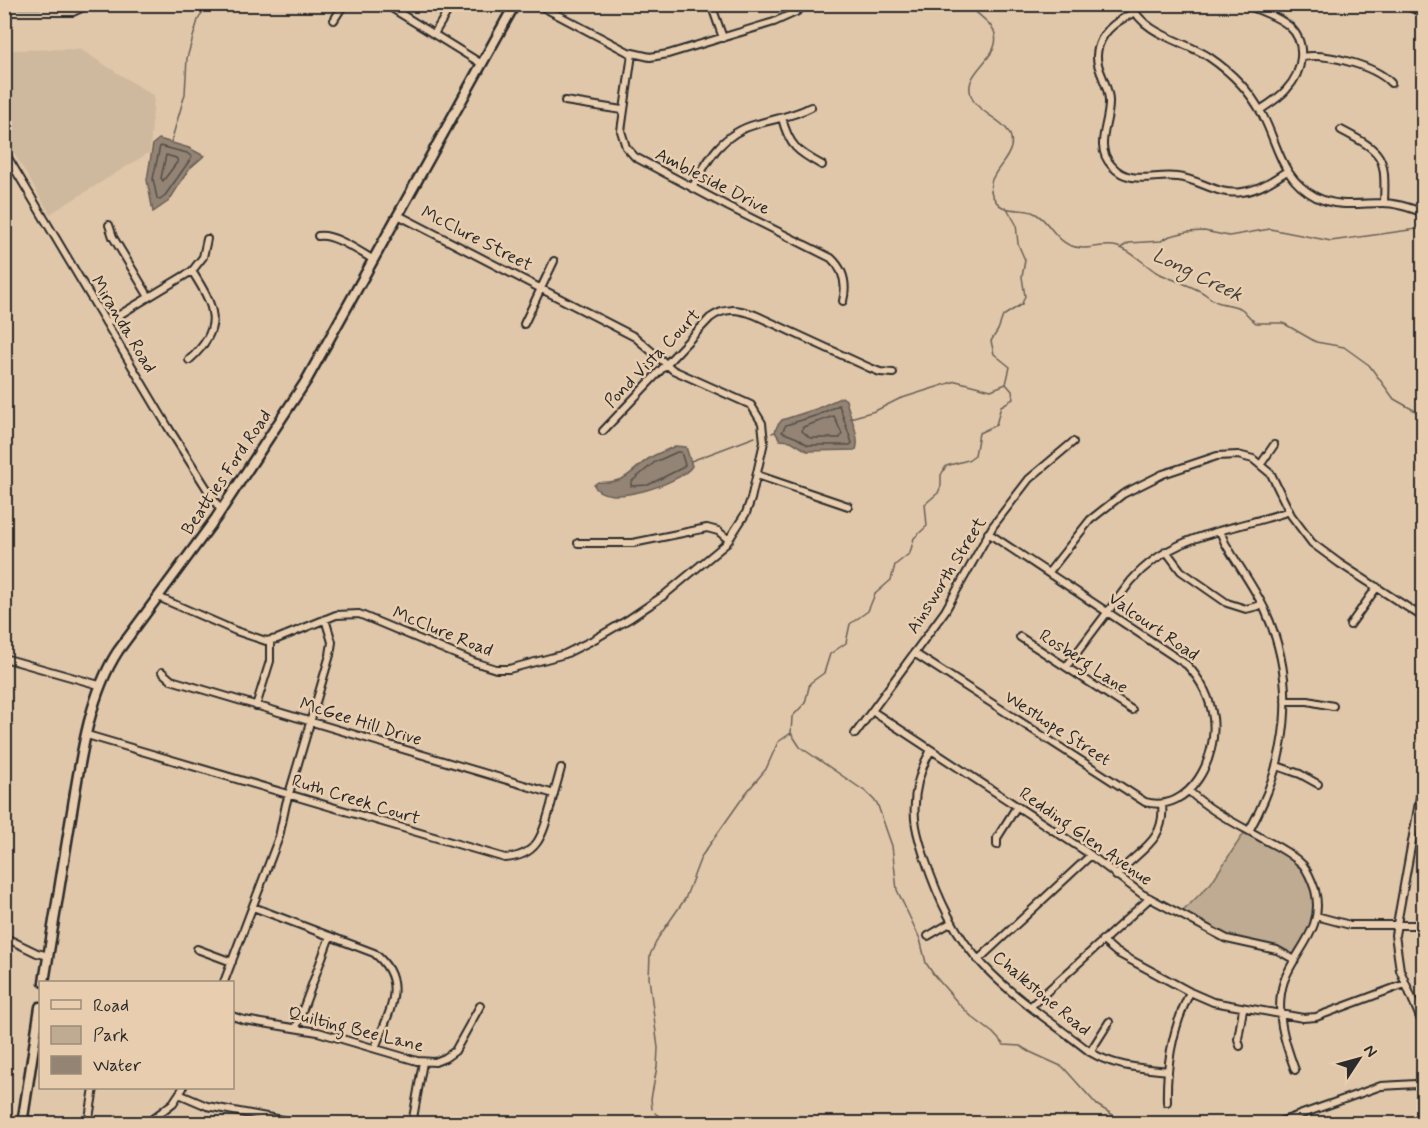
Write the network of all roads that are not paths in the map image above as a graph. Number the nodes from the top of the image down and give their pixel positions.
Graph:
1 (90, 4) edge
2 (344, 4) edge
3 (385, 4) edge
4 (452, 4) edge
5 (515, 4) edge
6 (537, 4) edge
7 (711, 4) edge
8 (806, 4) edge
9 (1131, 4) edge
10 (1246, 4) edge
11 (1409, 4) edge
12 (1424, 11) edge
13 (4, 12) edge
14 (1135, 12) junction
15 (333, 20) dead end
16 (434, 34) junction
17 (723, 38) junction
18 (632, 54) junction
19 (1302, 57) junction
20 (482, 64) junction
21 (1391, 83) dead end
22 (565, 101) dead end
23 (811, 107) dead end
24 (622, 110) junction
25 (1260, 110) junction
26 (782, 118) junction
27 (1341, 130) dead end
28 (4, 151) edge
29 (822, 165) dead end
30 (1287, 171) junction
31 (692, 188) junction
32 (1384, 203) junction
33 (1424, 213) edge
34 (398, 215) junction
35 (109, 225) dead end
36 (318, 236) dead end
37 (207, 239) dead end
38 (374, 260) junction
39 (554, 261) dead end
40 (192, 271) junction
41 (542, 288) junction
42 (149, 297) junction
43 (843, 301) dead end
44 (106, 323) junction
45 (524, 324) dead end
46 (189, 360) dead end
47 (665, 365) junction
48 (893, 373) dead end
49 (603, 431) dead end
50 (1073, 442) dead end
51 (1275, 445) dead end
52 (1261, 464) junction
53 (757, 475) junction
54 (848, 506) dead end
55 (221, 511) junction
56 (1289, 511) junction
57 (1220, 531) junction
58 (988, 533) junction
59 (729, 540) junction
60 (578, 543) dead end
61 (1166, 551) junction
62 (1049, 572) junction
63 (1377, 587) junction
64 (158, 597) junction
65 (1262, 605) junction
66 (1108, 611) junction
67 (1424, 618) edge
68 (325, 619) junction
69 (1350, 625) dead end
70 (1020, 637) dead end
71 (270, 641) junction
72 (914, 653) junction
73 (4, 658) edge
74 (1066, 667) junction
75 (162, 672) dead end
76 (99, 685) junction
77 (1285, 701) junction
78 (256, 706) junction
79 (1333, 706) dead end
80 (1132, 710) dead end
81 (872, 711) junction
82 (310, 722) junction
83 (855, 734) dead end
84 (87, 735) junction
85 (931, 750) junction
86 (1277, 766) junction
87 (561, 768) dead end
88 (1424, 775) edge
89 (1318, 784) dead end
90 (1189, 791) junction
91 (554, 794) junction
92 (289, 795) junction
93 (1162, 804) junction
94 (1017, 806) junction
95 (1249, 831) junction
96 (997, 845) dead end
97 (1091, 855) junction
98 (1116, 876) junction
99 (1150, 898) junction
100 (254, 907) junction
101 (1316, 916) junction
102 (952, 922) junction
103 (1396, 925) junction
104 (1424, 925) edge
105 (330, 936) junction
106 (928, 936) dead end
107 (4, 937) edge
108 (1102, 940) junction
109 (197, 949) dead end
110 (48, 956) junction
111 (978, 960) junction
112 (1295, 960) junction
113 (232, 962) junction
114 (44, 981) edge
115 (225, 981) edge
116 (1405, 984) junction
117 (1190, 992) junction
118 (480, 1006) dead end
119 (1031, 1006) junction
120 (1243, 1008) junction
121 (39, 1013) edge
122 (1281, 1014) junction
123 (234, 1017) edge
124 (1109, 1022) dead end
125 (1424, 1027) edge
126 (296, 1028) junction
127 (1240, 1046) dead end
128 (375, 1048) junction
129 (1090, 1052) junction
130 (423, 1062) junction
131 (1295, 1070) dead end
132 (1168, 1071) junction
133 (94, 1089) edge
134 (181, 1091) edge
135 (1424, 1092) edge
136 (1167, 1102) dead end
137 (260, 1115) junction
138 (22, 1121) edge
139 (46, 1124) edge
140 (88, 1124) edge
141 (146, 1124) edge
142 (258, 1124) edge
143 (304, 1124) edge
144 (412, 1124) edge
145 (1274, 1124) edge

1 - 13 street
2 - 15 street
3 - 16 street
4 - 16 street
5 - 20 main road, Beatties Ford Road
6 - 18 street
7 - 17 street
8 - 17 street
9 - 14 street
10 - 19 street
11 - 12 highway
14 - 25 street
14 - 30 street
16 - 20 street
17 - 18 street
18 - 24 street, Ambleside Drive
19 - 21 street
19 - 25 street
20 - 34 main road, Beatties Ford Road
22 - 24 street
23 - 26 street
24 - 31 street, Ambleside Drive
25 - 30 street
26 - 29 street
26 - 31 street
27 - 32 street
28 - 44 street, Miranda Road
30 - 32 street
31 - 43 street, Ambleside Drive
32 - 33 street
34 - 38 main road, Beatties Ford Road
34 - 41 street, McClure Street
35 - 42 street
36 - 38 street
37 - 40 street
38 - 55 main road, Beatties Ford Road
39 - 41 street
40 - 42 street
40 - 46 street
41 - 45 street
41 - 47 street, McClure Road
42 - 44 street
44 - 55 street, Miranda Road
47 - 48 street, Pond Vista Court
47 - 49 street, Pond Vista Court
47 - 53 street, McClure Road
50 - 58 street, Ainsworth Street
51 - 52 street
52 - 56 street
52 - 62 street
53 - 54 street
53 - 59 street, McClure Road
55 - 64 main road, Beatties Ford Road
56 - 57 street
56 - 63 street
57 - 61 street
57 - 65 street
58 - 62 street, Valcourt Road
58 - 72 street, Ainsworth Street
59 - 60 street
59 - 68 street, McClure Road
61 - 65 street
61 - 66 street
62 - 66 street, Valcourt Road
63 - 67 street
63 - 69 street
64 - 71 street
64 - 76 main road, Beatties Ford Road
65 - 77 street
66 - 74 street
66 - 90 street, Valcourt Road
68 - 71 street, McClure Road
68 - 82 street
70 - 74 street, Rosberg Lane
71 - 78 street
72 - 81 street, Ainsworth Street
72 - 93 street, Westhope Street
73 - 76 street
74 - 80 street, Rosberg Lane
75 - 78 street, McGee Hill Drive
76 - 84 main road, Beatties Ford Road
77 - 79 street
77 - 86 street
78 - 82 street, McGee Hill Drive
81 - 83 street, Ainsworth Street
81 - 85 street, Redding Glen Avenue
82 - 91 street, McGee Hill Drive
82 - 92 street
84 - 92 street, Ruth Creek Court
84 - 110 main road, Beatties Ford Road
85 - 94 street, Redding Glen Avenue
85 - 102 street, Chalkstone Road
86 - 89 street
86 - 95 street
87 - 91 street, Ruth Creek Court
88 - 103 street
90 - 93 street
90 - 95 street
91 - 92 street, Ruth Creek Court
92 - 100 street
93 - 98 street
94 - 96 street
94 - 97 street, Redding Glen Avenue
95 - 101 street
97 - 98 street, Redding Glen Avenue
97 - 111 street
98 - 99 street, Redding Glen Avenue
99 - 108 street
99 - 112 street, Redding Glen Avenue
100 - 105 street
100 - 113 street
101 - 103 street
101 - 112 street
102 - 106 street
102 - 111 street, Chalkstone Road
103 - 104 street
103 - 116 street
105 - 126 street
105 - 128 street
107 - 110 street
108 - 117 street
108 - 119 street
109 - 113 street
110 - 114 main road, Beatties Ford Road
111 - 119 street, Chalkstone Road
112 - 122 street
113 - 115 street
116 - 122 street
116 - 125 street
117 - 120 street
117 - 132 street
118 - 130 street, Quilting Bee Lane
119 - 129 street, Chalkstone Road
120 - 122 street
120 - 127 street
121 - 138 main road
122 - 131 street
123 - 126 street, Quilting Bee Lane
124 - 129 street
126 - 128 street, Quilting Bee Lane
128 - 130 street, Quilting Bee Lane
129 - 132 street, Chalkstone Road
130 - 144 street
132 - 136 street
133 - 140 street
134 - 137 street
134 - 141 street
135 - 145 street
137 - 142 street
137 - 143 street
138 - 139 street

